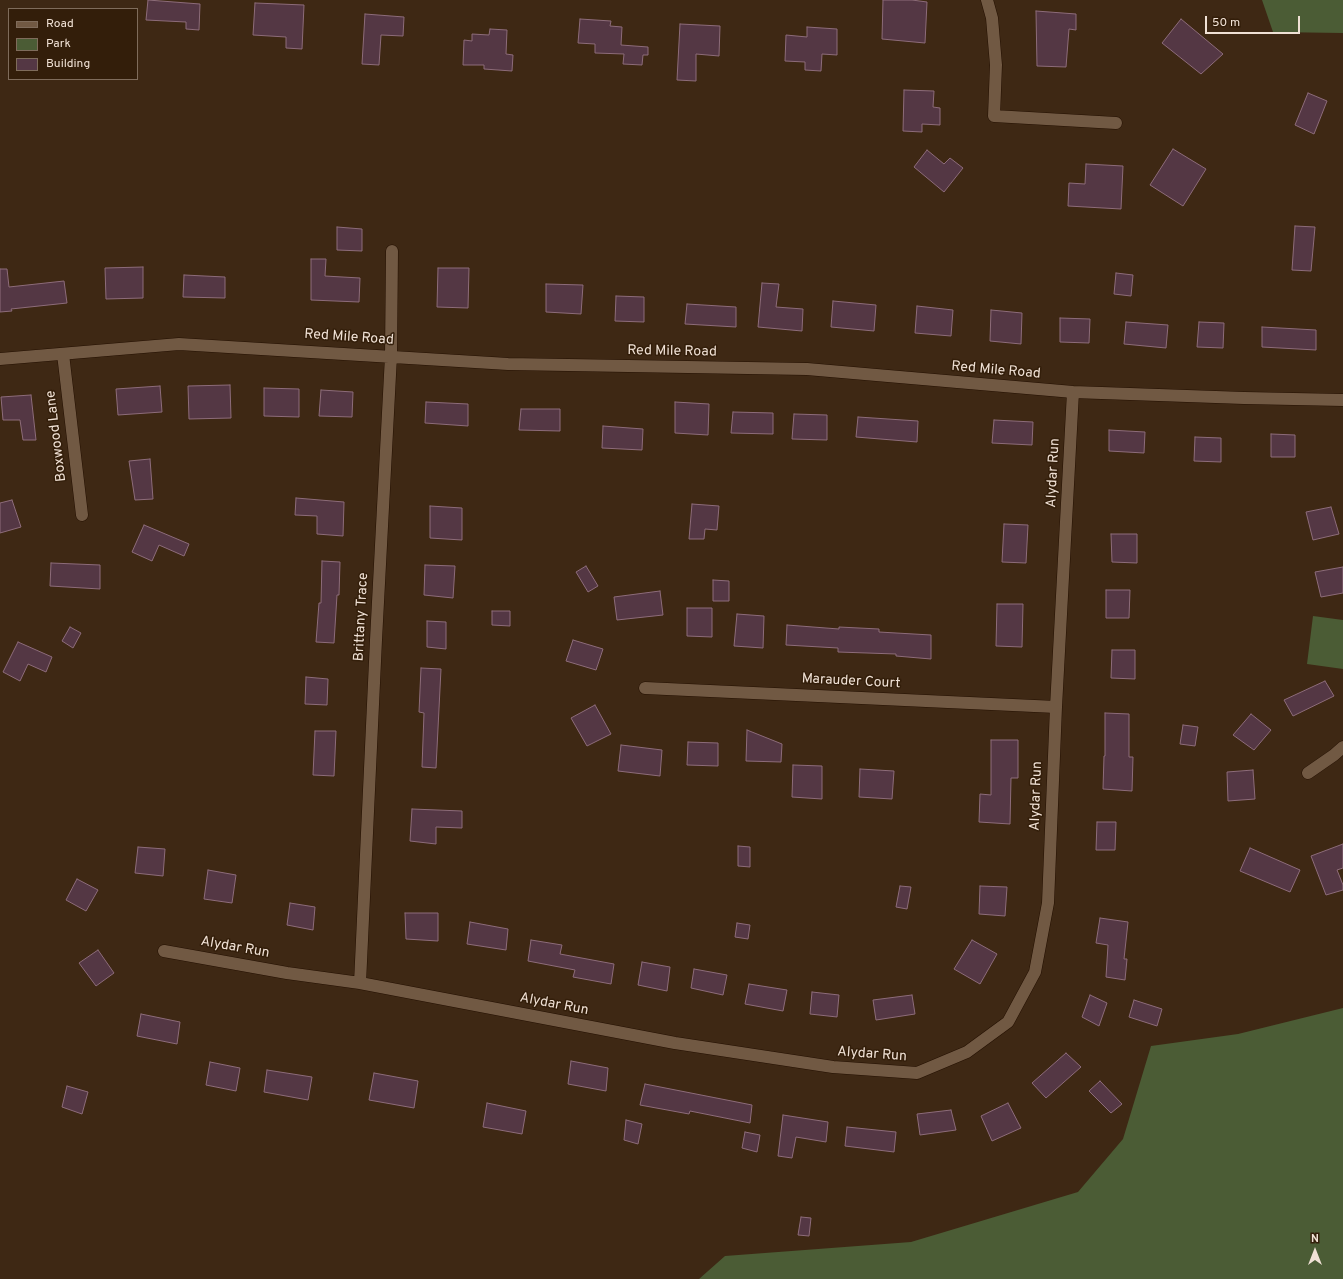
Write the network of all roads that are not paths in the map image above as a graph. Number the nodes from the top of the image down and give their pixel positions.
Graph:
1 (987, 0) edge
2 (1116, 123) dead end
3 (392, 251) dead end
4 (62, 354) junction
5 (391, 356) junction
6 (0, 359) edge
7 (1073, 392) junction
8 (1343, 400) edge
9 (82, 515) dead end
10 (645, 688) dead end
11 (1056, 707) junction
12 (1343, 747) edge
13 (1308, 773) dead end
14 (164, 951) dead end
15 (360, 983) junction

1 - 2 street
3 - 5 street, Brittany Trace
4 - 5 street, Red Mile Road
4 - 6 street, Red Mile Road
4 - 9 street, Boxwood Lane
5 - 7 street, Red Mile Road
5 - 15 street, Brittany Trace
7 - 8 street, Red Mile Road
7 - 11 street, Alydar Run
10 - 11 street, Marauder Court
11 - 15 street, Alydar Run
12 - 13 street
14 - 15 street, Alydar Run

